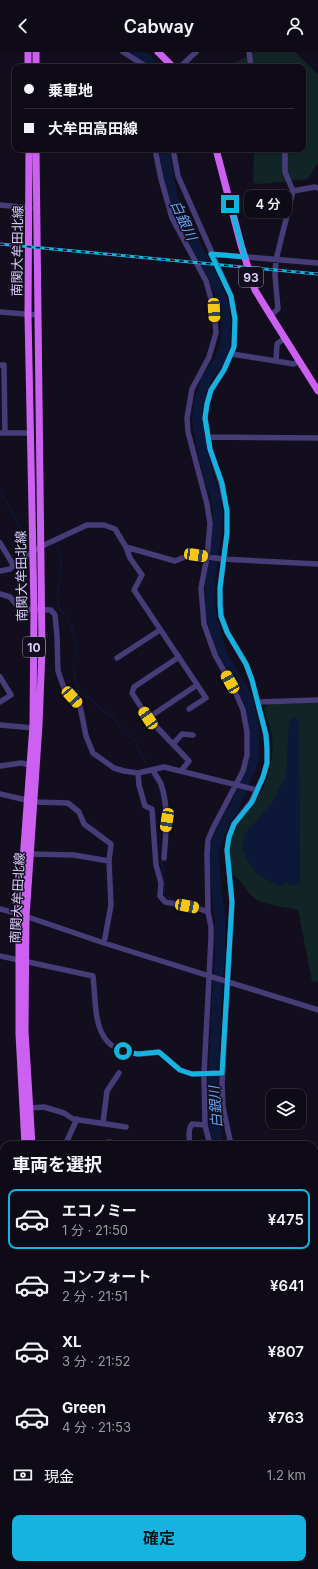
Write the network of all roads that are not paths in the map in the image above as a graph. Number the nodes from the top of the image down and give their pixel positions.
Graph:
1 (28, 52) edge
2 (36, 52) edge
3 (123, 52) edge
4 (158, 52) edge
5 (196, 52) edge
6 (249, 52) edge
7 (28, 64) edge
8 (36, 64) edge
9 (141, 64) edge
10 (170, 64) edge
11 (183, 64) edge
12 (251, 64) edge
13 (29, 152) edge
14 (36, 152) edge
15 (156, 152) edge
16 (174, 152) edge
17 (217, 152) edge
18 (285, 152) edge
19 (318, 188) edge
20 (293, 191) junction
21 (0, 205) edge
22 (30, 208) junction
23 (211, 254) junction
24 (245, 257) junction
25 (276, 260) junction
26 (318, 263) edge
27 (0, 312) edge
28 (28, 315) junction
29 (37, 315) junction
30 (270, 316) junction
31 (285, 338) junction
32 (232, 354) junction
33 (276, 361) junction
34 (299, 361) junction
35 (0, 365) edge
36 (318, 391) edge
37 (2, 433) edge
38 (30, 434) junction
39 (208, 437) junction
40 (318, 438) edge
41 (0, 543) edge
42 (40, 547) junction
43 (126, 547) junction
44 (33, 552) junction
45 (208, 557) junction
46 (223, 559) junction
47 (318, 564) edge
48 (14, 566) junction
49 (0, 571) edge
50 (0, 594) edge
51 (38, 609) junction
52 (160, 630) junction
53 (179, 657) junction
54 (117, 658) dead end
55 (0, 677) edge
56 (197, 685) junction
57 (318, 700) edge
58 (0, 702) edge
59 (258, 702) junction
60 (189, 709) dead end
61 (148, 718) junction
62 (0, 725) edge
63 (33, 728) junction
64 (193, 735) dead end
65 (173, 744) junction
66 (31, 765) junction
67 (0, 766) edge
68 (151, 771) junction
69 (181, 771) junction
70 (138, 773) junction
71 (237, 785) junction
72 (255, 790) junction
73 (0, 794) edge
74 (32, 801) junction
75 (31, 854) junction
76 (164, 858) dead end
77 (109, 861) junction
78 (0, 909) edge
79 (208, 909) junction
80 (23, 915) junction
81 (104, 943) junction
82 (0, 956) edge
83 (23, 960) junction
84 (211, 975) junction
85 (226, 980) junction
86 (318, 1010) edge
87 (119, 1073) dead end
88 (206, 1073) junction
89 (221, 1073) junction
90 (30, 1108) junction
91 (77, 1119) junction
92 (103, 1123) junction
93 (205, 1125) junction
94 (126, 1127) dead end
95 (25, 1141) edge
96 (32, 1141) edge
97 (67, 1141) edge
98 (189, 1141) edge
99 (209, 1141) edge
100 (230, 1141) edge

1 - 7 main road
2 - 8 main road
3 - 9 street
4 - 10 main road
5 - 11 street
6 - 12 street
13 - 22 main road, 南関大牟田北線 / 10
14 - 29 main road, 南関大牟田北線 / 10
15 - 45 street
16 - 23 street
17 - 24 main road, 93
18 - 20 street
19 - 20 street
20 - 25 street
21 - 22 street
22 - 28 main road, 南関大牟田北線 / 10
23 - 24 street
23 - 32 street
24 - 25 street
24 - 30 main road, 93
25 - 26 street
25 - 30 street
27 - 28 street
28 - 29 street
28 - 38 main road, 南関大牟田北線 / 10
29 - 42 main road, 南関大牟田北線 / 10
30 - 31 main road, 93
31 - 33 street
31 - 34 main road, 93
32 - 33 street
32 - 39 street
33 - 34 street
34 - 36 main road, 93
35 - 37 street
37 - 38 street
38 - 44 main road, 南関大牟田北線 / 10
39 - 40 street
39 - 46 street
41 - 48 street
42 - 43 street
42 - 44 street
42 - 51 main road, 南関大牟田北線 / 10
43 - 45 street
43 - 52 street
44 - 48 street
44 - 51 main road, 南関大牟田北線 / 10
45 - 46 street
45 - 71 street
46 - 47 street
46 - 59 street
48 - 49 street
50 - 51 street
51 - 63 main road, 南関大牟田北線 / 10
51 - 70 street
51 - 74 main road, 南関大牟田北線 / 10
52 - 53 street
52 - 54 street
53 - 56 street
53 - 61 street
55 - 58 street
56 - 60 street
56 - 61 street
57 - 59 street
59 - 72 street
61 - 65 street
62 - 63 street
63 - 66 main road, 南関大牟田北線 / 10
64 - 65 street
65 - 69 street
66 - 67 street
66 - 74 main road, 南関大牟田北線 / 10
68 - 69 street
68 - 70 street
68 - 76 street
69 - 71 street
70 - 79 street
71 - 72 street
71 - 79 street
72 - 85 street
73 - 74 street
74 - 75 main road, 南関大牟田北線 / 10
74 - 77 street
74 - 80 main road, 南関大牟田北線 / 10
75 - 77 street
75 - 80 main road, 南関大牟田北線 / 10
77 - 81 street
78 - 80 street
79 - 84 street
80 - 81 street
80 - 83 main road, 南関大牟田北線 / 10
81 - 84 street
82 - 83 street
83 - 88 street
83 - 90 main road, 南関大牟田北線 / 10
83 - 95 main road, 南関大牟田北線 / 10
84 - 85 street
84 - 88 street
85 - 86 street
85 - 89 street
87 - 92 street
88 - 89 street
88 - 93 street
89 - 100 street
90 - 91 street
90 - 96 main road, 南関大牟田北線 / 10
91 - 92 street
91 - 97 street
92 - 94 street
93 - 98 street
93 - 99 street

